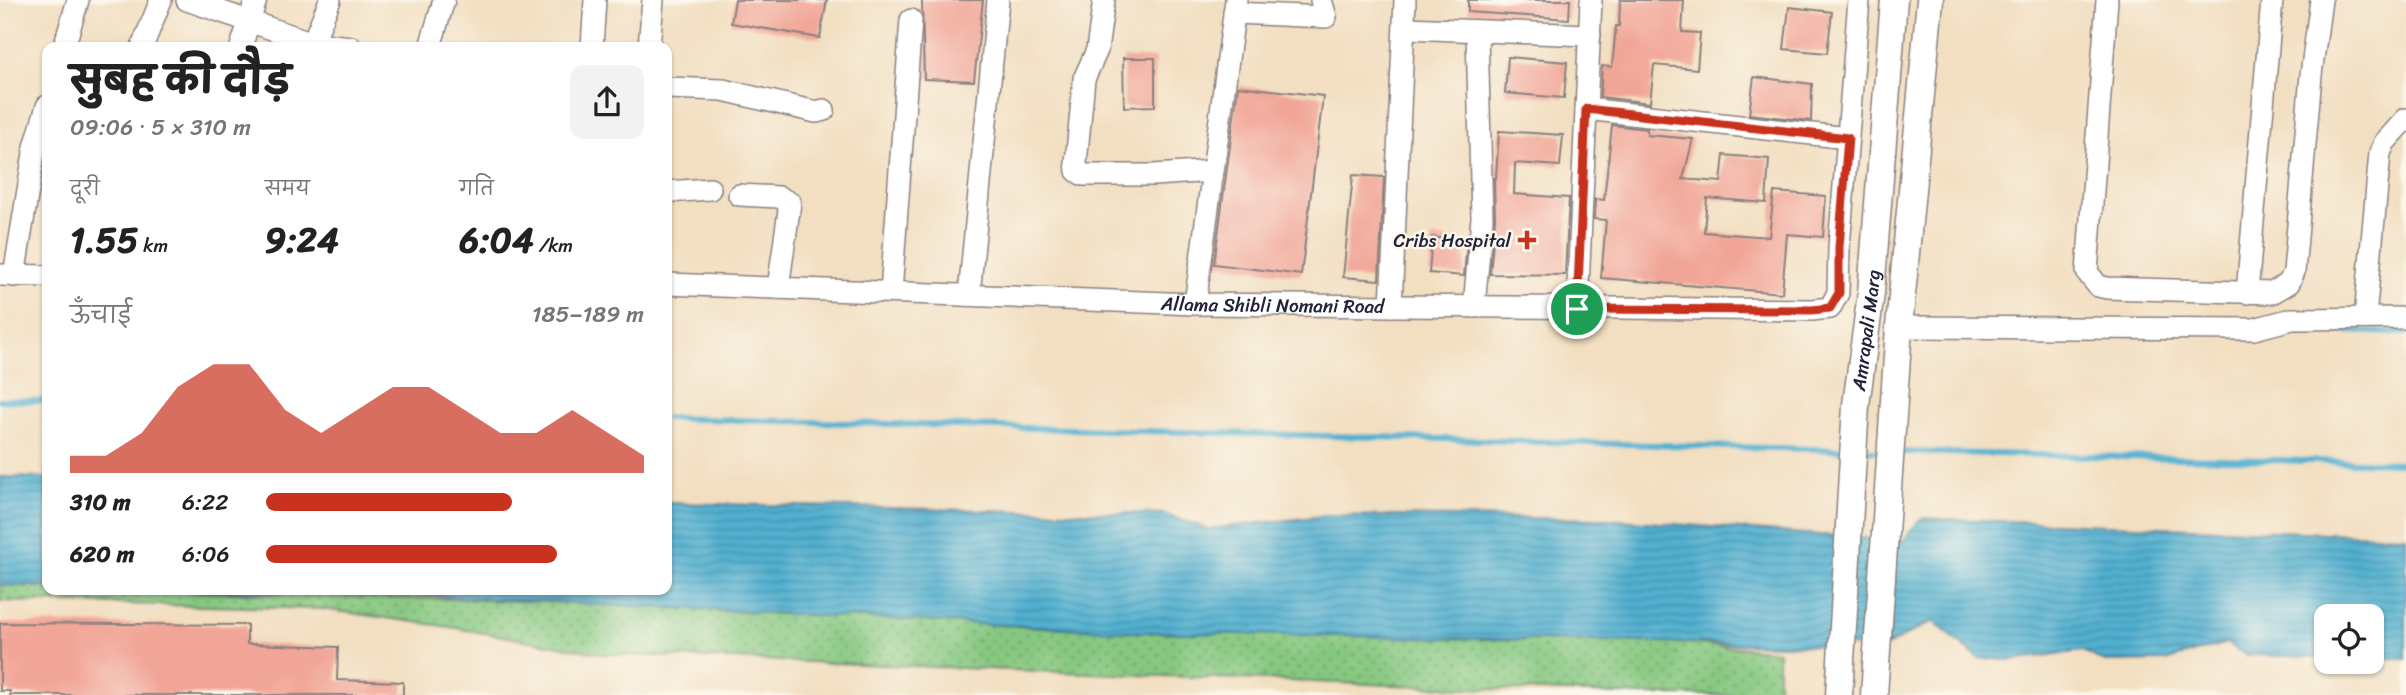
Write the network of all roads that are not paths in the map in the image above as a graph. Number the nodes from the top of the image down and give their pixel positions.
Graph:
1 (78, 0) edge
2 (162, 0) edge
3 (187, 0) edge
4 (256, 0) edge
5 (330, 0) edge
6 (444, 0) edge
7 (595, 0) edge
8 (653, 0) edge
9 (998, 0) edge
10 (1104, 0) edge
11 (1321, 0) edge
12 (1405, 0) edge
13 (1591, 0) edge
14 (1859, 0) edge
15 (1894, 0) edge
16 (1930, 0) edge
17 (2106, 0) edge
18 (2272, 0) edge
19 (2321, 0) edge
20 (1235, 7) edge
21 (911, 20) dead end
22 (248, 23) junction
23 (1405, 28) junction
24 (1477, 33) junction
25 (1590, 35) junction
26 (65, 42) edge
27 (144, 42) edge
28 (242, 42) edge
29 (303, 42) edge
30 (313, 42) edge
31 (431, 42) edge
32 (592, 42) edge
33 (649, 42) edge
34 (672, 88) edge
35 (1586, 109) junction
36 (824, 110) dead end
37 (2406, 119) edge
38 (42, 123) edge
39 (1848, 138) junction
40 (1213, 170) junction
41 (710, 189) dead end
42 (672, 192) edge
43 (739, 195) dead end
44 (7, 275) edge
45 (42, 276) edge
46 (672, 284) edge
47 (778, 288) junction
48 (891, 292) junction
49 (1839, 293) junction
50 (1871, 293) junction
51 (2247, 293) junction
52 (969, 295) junction
53 (1195, 304) junction
54 (1391, 306) junction
55 (1474, 307) junction
56 (1577, 309) junction
57 (2365, 318) junction
58 (2406, 318) edge
59 (1899, 327) junction
60 (1839, 695) edge
61 (1874, 695) edge

1 - 26 street
2 - 27 street
3 - 22 street
4 - 22 street
5 - 30 street
6 - 31 street
7 - 32 street
8 - 33 street
9 - 52 street
10 - 40 street
11 - 20 street
12 - 23 street
13 - 25 street
14 - 39 street
15 - 50 main road, Amrapali Marg
16 - 59 main road, Amrapali Marg
17 - 51 street
18 - 51 street
19 - 51 street
20 - 40 street
21 - 48 street
22 - 28 street
22 - 29 street
23 - 24 street
23 - 54 street
24 - 25 street
24 - 55 street
25 - 35 street
34 - 36 street
35 - 39 street
35 - 56 street
37 - 57 street
38 - 44 street
39 - 49 street
40 - 53 street
41 - 42 street
43 - 47 street
44 - 45 street
46 - 47 street, Allama Shibli Nomani Road
47 - 48 street, Allama Shibli Nomani Road
48 - 52 street, Allama Shibli Nomani Road
49 - 50 street
49 - 56 street, Allama Shibli Nomani Road
50 - 60 main road, Amrapali Marg
52 - 53 street, Allama Shibli Nomani Road
53 - 54 street, Allama Shibli Nomani Road
54 - 55 street, Allama Shibli Nomani Road
55 - 56 street, Allama Shibli Nomani Road
57 - 58 street
57 - 59 street
59 - 61 main road, Amrapali Marg

